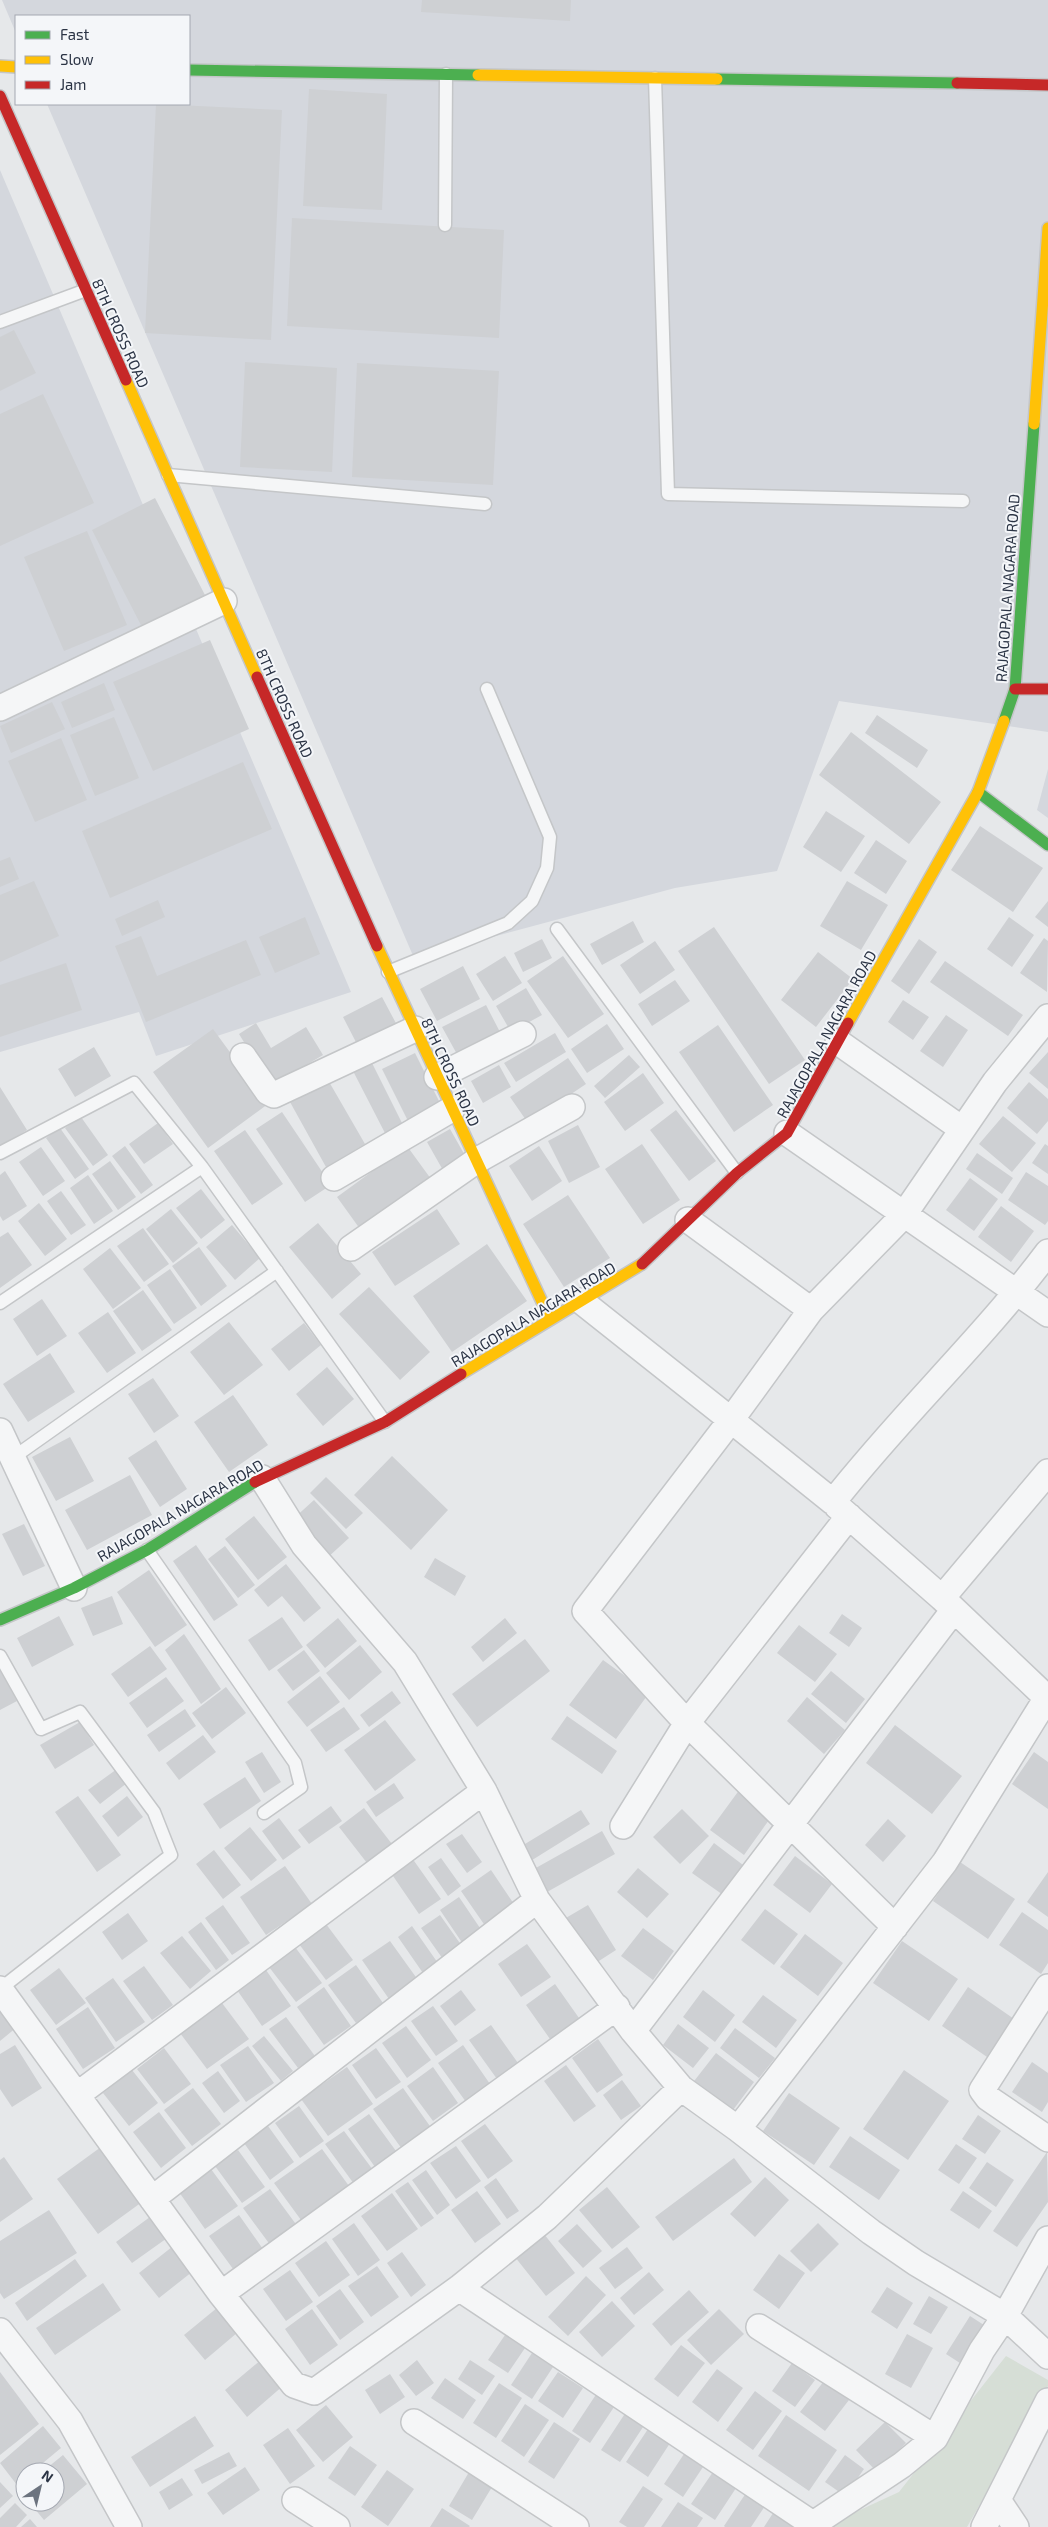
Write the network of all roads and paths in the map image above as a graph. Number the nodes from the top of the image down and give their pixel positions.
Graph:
1 (0, 66) edge
2 (15, 67) edge
3 (190, 70) edge
4 (446, 74) junction
5 (655, 78) junction
6 (1048, 85) edge
7 (0, 96) edge
8 (445, 225) dead end
9 (1048, 228) edge
10 (86, 290) junction
11 (0, 322) edge
12 (168, 475) junction
13 (963, 501) dead end
14 (485, 504) dead end
15 (224, 601) junction
16 (487, 689) dead end
17 (1015, 689) junction
18 (1048, 689) edge
19 (0, 708) edge
20 (978, 792) junction
21 (1048, 845) edge
22 (557, 929) dead end
23 (388, 972) junction
24 (1048, 1017) edge
25 (415, 1029) junction
26 (523, 1034) dead end
27 (838, 1042) junction
28 (244, 1056) dead end
29 (437, 1077) junction
30 (572, 1107) dead end
31 (452, 1109) junction
32 (962, 1129) junction
33 (787, 1133) junction
34 (0, 1153) edge
35 (476, 1160) junction
36 (202, 1167) junction
37 (737, 1173) junction
38 (334, 1178) dead end
39 (903, 1216) junction
40 (688, 1220) junction
41 (351, 1248) dead end
42 (1048, 1252) edge
43 (277, 1271) junction
44 (1017, 1293) junction
45 (581, 1301) junction
46 (0, 1304) edge
47 (811, 1310) junction
48 (1048, 1314) edge
49 (550, 1319) junction
50 (731, 1420) junction
51 (385, 1422) junction
52 (0, 1431) edge
53 (14, 1458) junction
54 (1048, 1472) edge
55 (262, 1478) junction
56 (841, 1509) junction
57 (147, 1550) junction
58 (74, 1588) junction
59 (948, 1605) junction
60 (0, 1620) edge
61 (0, 1656) edge
62 (1046, 1706) edge
63 (687, 1723) junction
64 (484, 1791) junction
65 (264, 1813) dead end
66 (623, 1826) dead end
67 (789, 1826) junction
68 (537, 1900) junction
69 (896, 1927) junction
70 (1048, 1987) edge
71 (0, 1989) edge
72 (616, 2007) junction
73 (1041, 2013) edge
74 (633, 2031) junction
75 (681, 2088) junction
76 (77, 2095) junction
77 (738, 2129) junction
78 (1048, 2139) edge
79 (152, 2198) junction
80 (1048, 2239) edge
81 (459, 2288) junction
82 (221, 2294) junction
83 (1006, 2316) junction
84 (759, 2327) dead end
85 (0, 2331) edge
86 (1048, 2356) edge
87 (1048, 2401) edge
88 (414, 2422) dead end
89 (935, 2438) junction
90 (295, 2500) dead end
91 (998, 2500) junction
92 (810, 2525) edge
93 (129, 2527) edge
94 (337, 2527) edge
95 (576, 2527) edge
96 (984, 2527) edge
97 (1016, 2527) edge

1 - 2 street
3 - 4 street
4 - 5 street
4 - 8 lane
5 - 6 street
5 - 13 lane
7 - 10 street, 8TH CROSS ROAD
9 - 17 street, RAJAGOPALA NAGARA ROAD
10 - 11 lane
10 - 12 street, 8TH CROSS ROAD
12 - 14 lane
12 - 15 street, 8TH CROSS ROAD
15 - 19 street
15 - 23 street, 8TH CROSS ROAD
16 - 23 lane
17 - 18 street
17 - 20 street, RAJAGOPALA NAGARA ROAD
20 - 21 street
20 - 27 street, RAJAGOPALA NAGARA ROAD
22 - 37 lane
23 - 25 street, 8TH CROSS ROAD
24 - 32 street
25 - 28 street
25 - 29 street, 8TH CROSS ROAD
26 - 29 street
27 - 32 street
27 - 33 street, RAJAGOPALA NAGARA ROAD
29 - 31 street, 8TH CROSS ROAD
30 - 35 street
31 - 35 street, 8TH CROSS ROAD
31 - 38 street
32 - 39 street
33 - 37 street, RAJAGOPALA NAGARA ROAD
33 - 39 street
34 - 36 lane
35 - 41 street
35 - 49 street, 8TH CROSS ROAD
36 - 43 lane
36 - 46 lane
37 - 40 street, RAJAGOPALA NAGARA ROAD
39 - 44 street
39 - 47 street
40 - 45 street, RAJAGOPALA NAGARA ROAD
40 - 47 street
42 - 44 street
43 - 51 lane
43 - 53 lane
44 - 48 street
44 - 56 street
45 - 49 street, RAJAGOPALA NAGARA ROAD
45 - 50 street
47 - 50 street
49 - 51 street, RAJAGOPALA NAGARA ROAD
50 - 56 street
50 - 63 street
51 - 55 street, RAJAGOPALA NAGARA ROAD
52 - 53 street
53 - 58 street
54 - 59 street
55 - 57 street, RAJAGOPALA NAGARA ROAD
55 - 64 street
56 - 59 street
56 - 63 street
57 - 58 street, RAJAGOPALA NAGARA ROAD
57 - 65 lane
58 - 60 street, RAJAGOPALA NAGARA ROAD
59 - 62 street
59 - 67 street
61 - 71 lane
62 - 69 street
63 - 66 street
63 - 67 street
64 - 68 street
64 - 76 street
67 - 69 street
67 - 74 street
68 - 72 street
68 - 79 street
69 - 77 street
70 - 73 street
71 - 76 street
72 - 74 street
72 - 82 street
73 - 78 street
74 - 75 street
75 - 77 street
75 - 81 street
76 - 79 street
77 - 83 street
79 - 82 street
80 - 83 street
81 - 82 street
81 - 92 street
83 - 86 street
83 - 89 street
84 - 89 street
85 - 93 street
87 - 91 street
88 - 95 street
89 - 92 street
90 - 94 street
91 - 96 street
91 - 97 street

